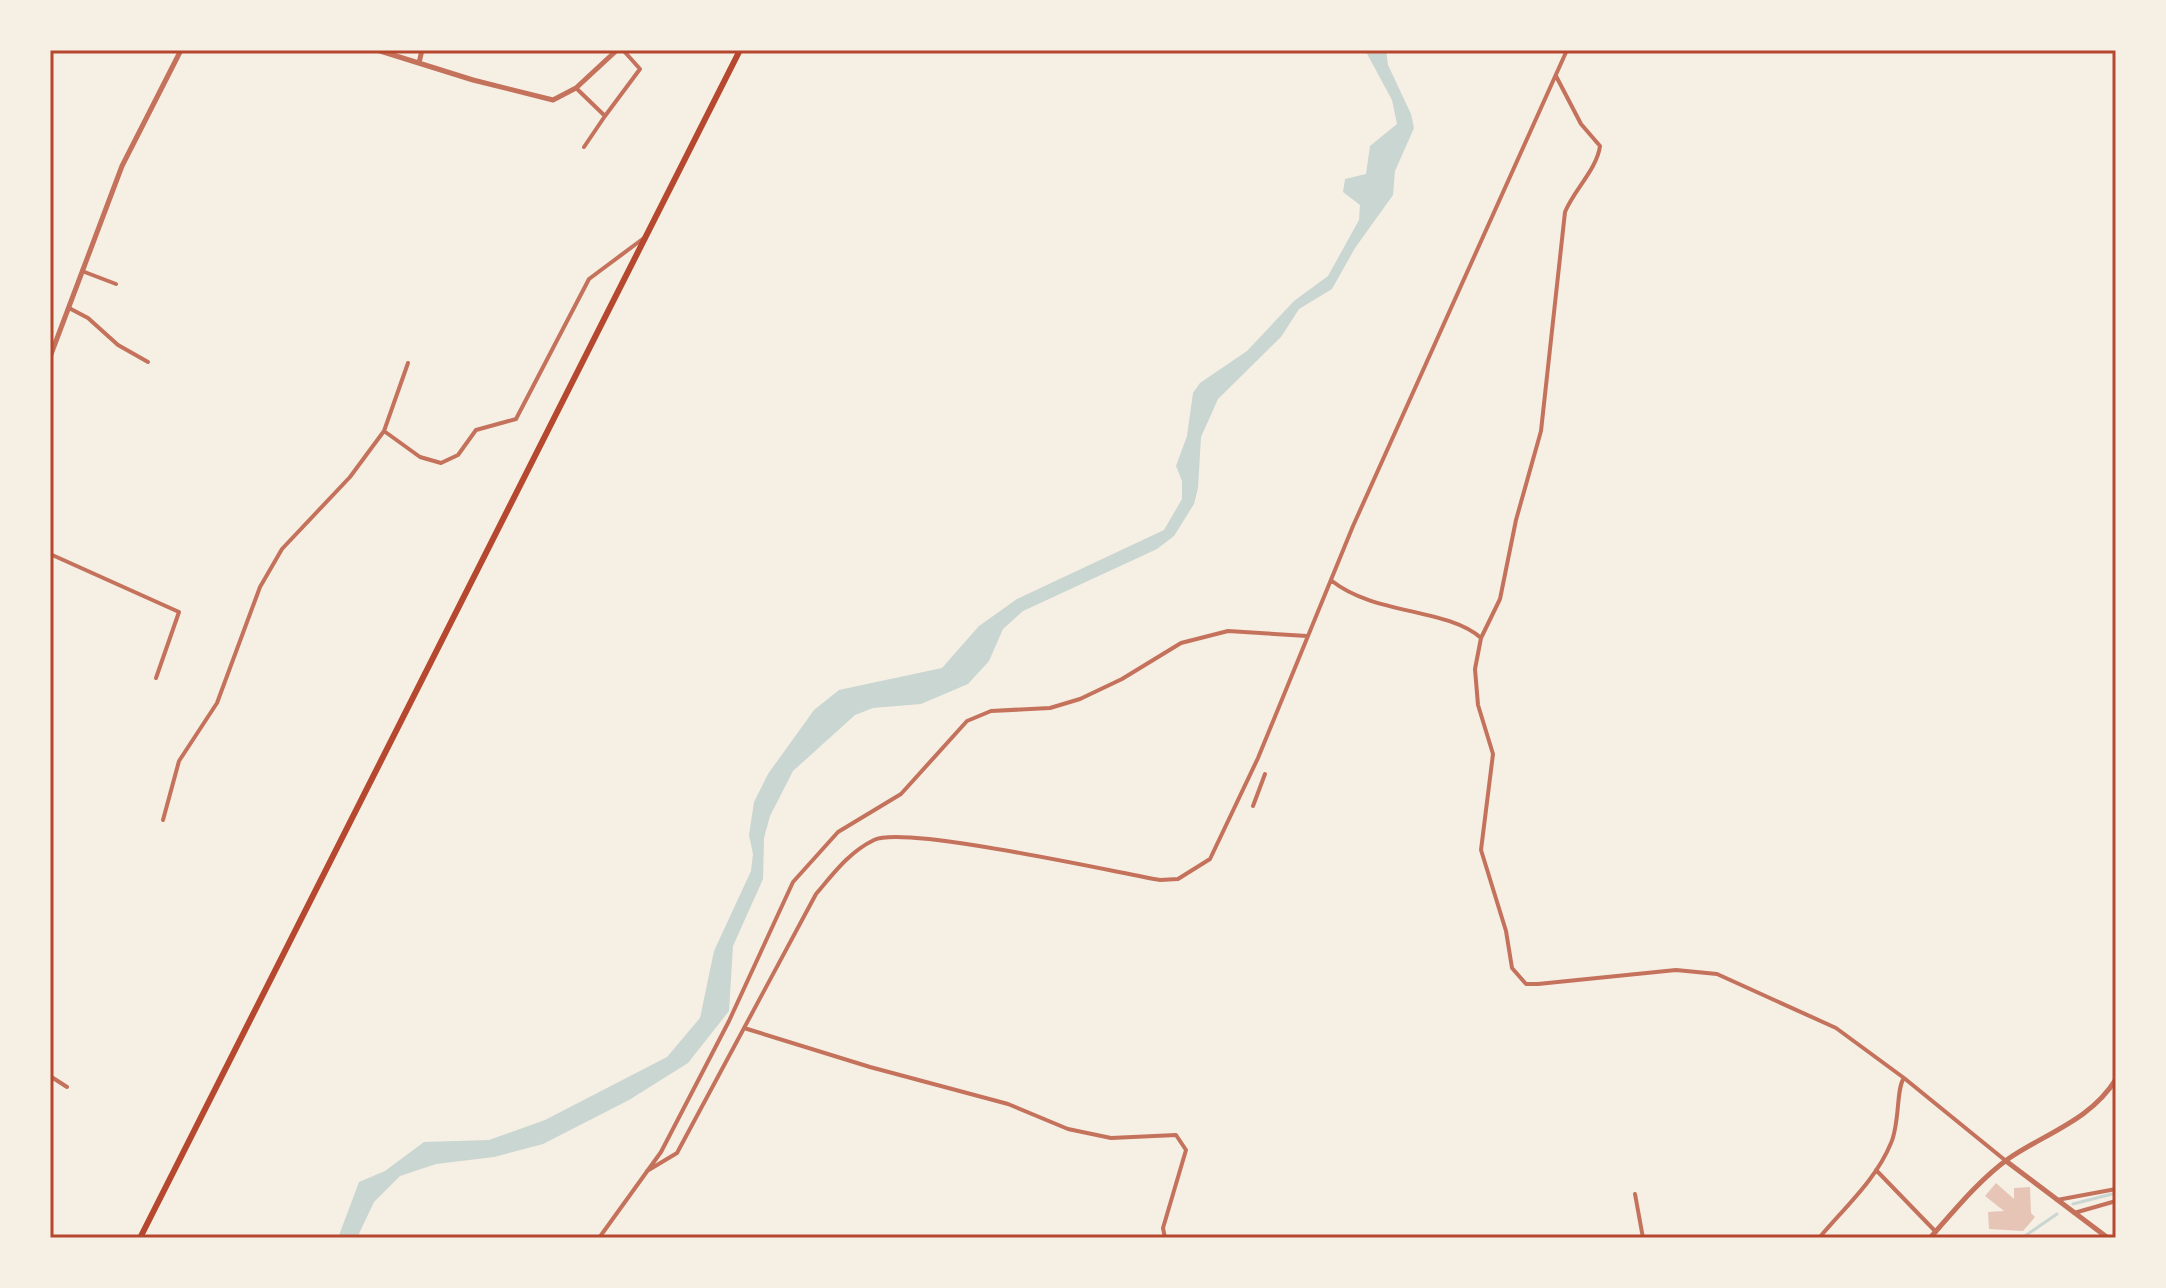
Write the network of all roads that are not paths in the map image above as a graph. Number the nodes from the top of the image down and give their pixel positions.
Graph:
1 (181, 50) edge
2 (377, 50) edge
3 (422, 50) edge
4 (617, 50) edge
5 (623, 50) edge
6 (740, 50) edge
7 (1567, 50) edge
8 (419, 63) junction
9 (1556, 76) junction
10 (576, 88) junction
11 (605, 116) junction
12 (584, 147) dead end
13 (644, 238) junction
14 (82, 271) junction
15 (116, 284) dead end
16 (67, 307) junction
17 (50, 357) edge
18 (148, 362) dead end
19 (408, 363) dead end
20 (384, 431) junction
21 (50, 554) edge
22 (1332, 581) junction
23 (1307, 636) junction
24 (1481, 638) junction
25 (156, 678) dead end
26 (1265, 774) dead end
27 (1253, 806) dead end
28 (163, 820) dead end
29 (744, 1028) junction
30 (50, 1076) edge
31 (1904, 1078) junction
32 (2116, 1079) edge
33 (67, 1087) dead end
34 (2006, 1161) junction
35 (1876, 1170) junction
36 (647, 1171) junction
37 (2116, 1189) edge
38 (1635, 1194) dead end
39 (2057, 1200) junction
40 (2116, 1201) edge
41 (2074, 1213) junction
42 (1936, 1232) junction
43 (140, 1238) edge
44 (599, 1238) edge
45 (1165, 1238) edge
46 (1643, 1238) edge
47 (1819, 1238) edge
48 (1930, 1238) edge
49 (2108, 1238) edge

1 - 14 street
2 - 8 street
3 - 8 street
4 - 10 street
5 - 11 street
6 - 13 main road
7 - 9 street
8 - 10 street
9 - 22 street
9 - 24 street
10 - 11 street
11 - 12 street
13 - 20 street
13 - 43 main road
14 - 15 street
14 - 16 street
16 - 17 street
16 - 18 street
19 - 20 street
20 - 28 street
21 - 25 street
22 - 23 street
22 - 24 street
23 - 29 street
23 - 36 street
24 - 31 street
26 - 27 street
29 - 36 street
29 - 45 street
30 - 33 street
31 - 34 street
31 - 35 street
32 - 34 street
34 - 39 street
34 - 42 street
35 - 42 street
35 - 47 street
36 - 44 street
37 - 39 street
38 - 46 street
39 - 41 street
40 - 41 street
41 - 49 street
42 - 48 street

